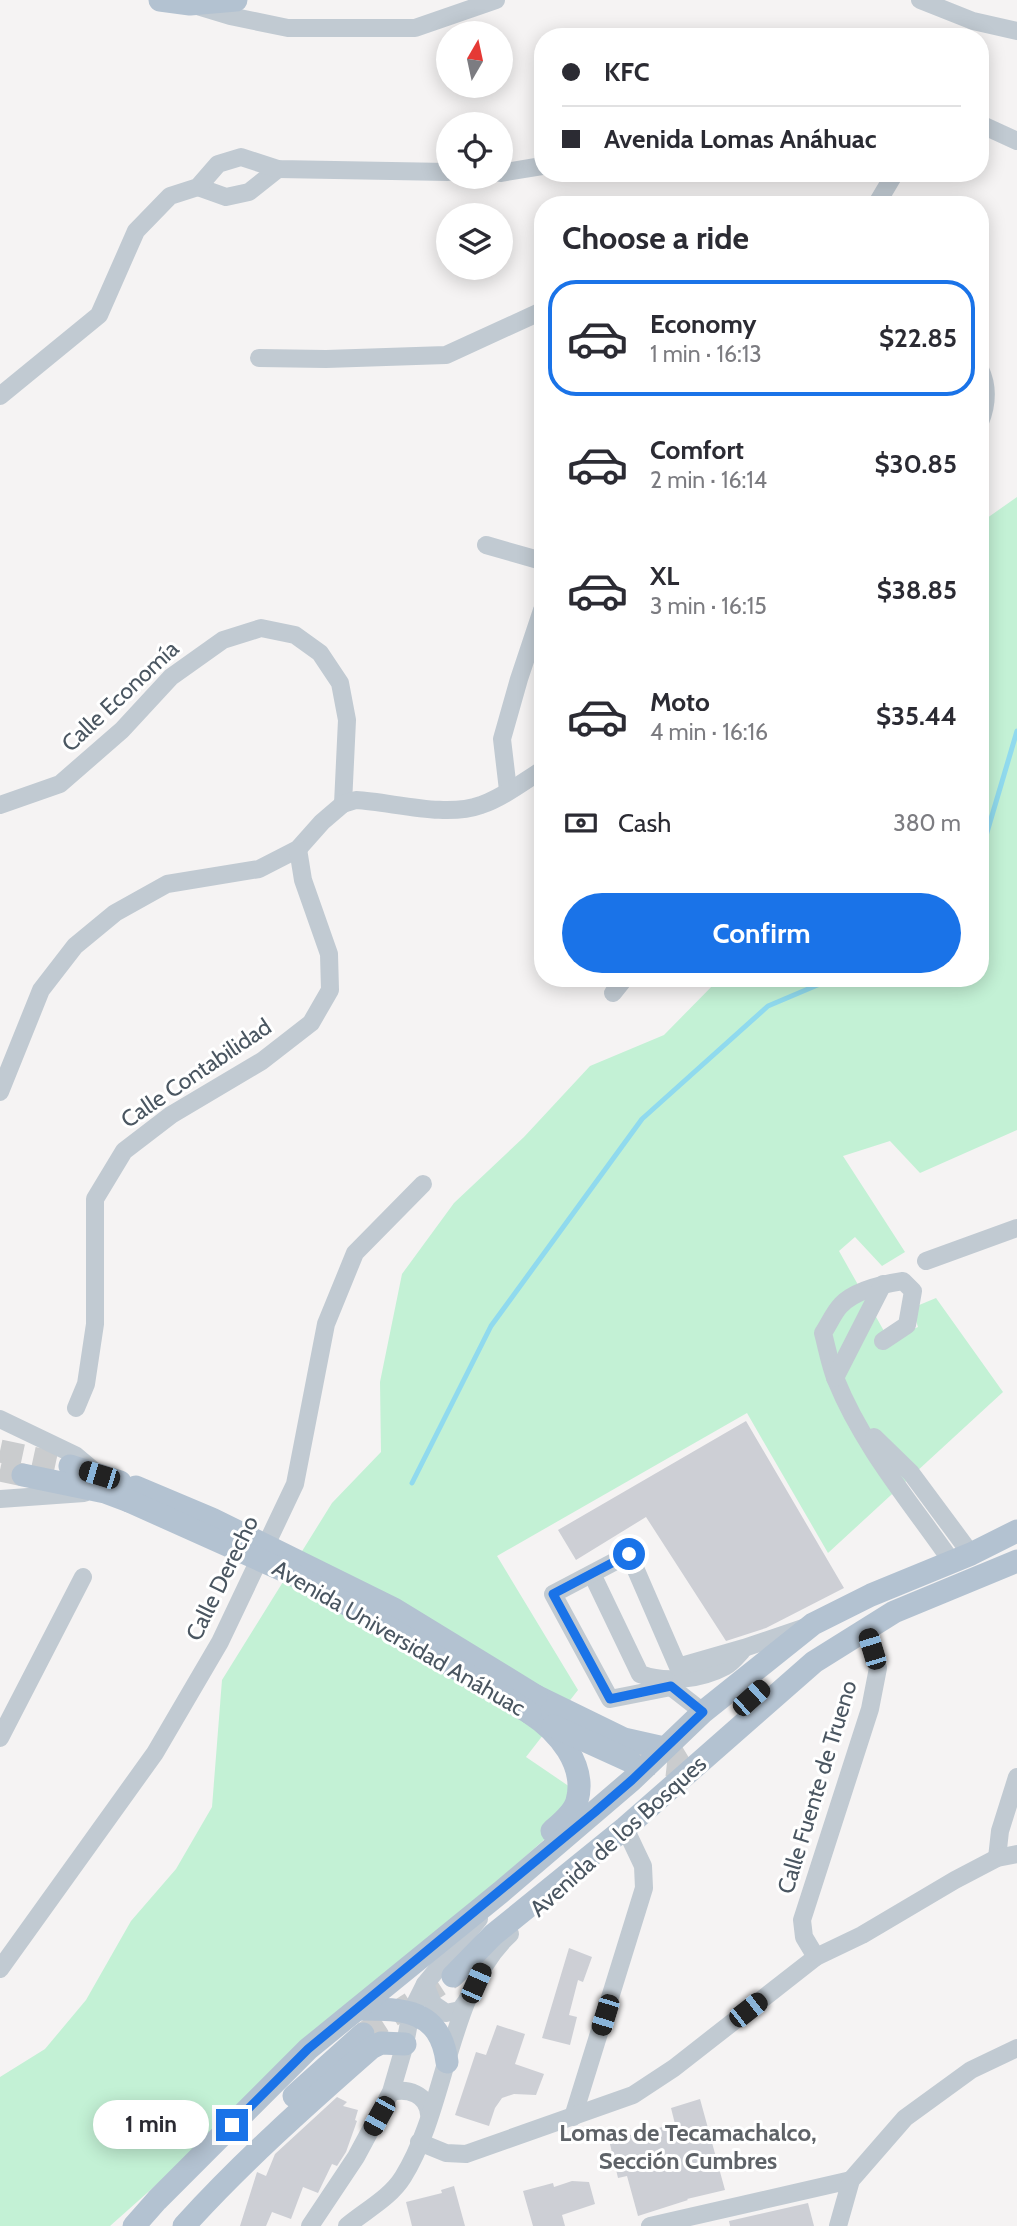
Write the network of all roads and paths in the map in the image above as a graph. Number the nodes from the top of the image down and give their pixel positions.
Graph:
1 (160, 0) edge
2 (236, 0) edge
3 (496, 0) edge
4 (920, 0) edge
5 (190, 4) junction
6 (1017, 31) edge
7 (989, 128) edge
8 (1017, 141) edge
9 (534, 167) edge
10 (278, 169) junction
11 (513, 171) edge
12 (436, 172) edge
13 (198, 187) junction
14 (534, 315) edge
15 (259, 358) dead end
16 (0, 396) edge
17 (486, 545) dead end
18 (534, 559) edge
19 (534, 634) edge
20 (534, 775) edge
21 (508, 790) junction
22 (343, 804) junction
23 (0, 805) edge
24 (298, 849) junction
25 (618, 987) edge
26 (613, 993) dead end
27 (0, 1092) edge
28 (423, 1184) dead end
29 (1017, 1228) edge
30 (926, 1261) dead end
31 (883, 1284) junction
32 (883, 1341) dead end
33 (835, 1378) junction
34 (76, 1408) dead end
35 (0, 1419) edge
36 (70, 1466) tunnel mouth
37 (23, 1475) tunnel mouth
38 (102, 1484) junction
39 (0, 1499) edge
40 (1017, 1531) edge
41 (962, 1558) junction
42 (1017, 1562) edge
43 (592, 1574) junction
44 (83, 1577) dead end
45 (894, 1612) junction
46 (813, 1624) junction
47 (866, 1629) junction
48 (675, 1677) junction
49 (538, 1711) junction
50 (703, 1712) junction
51 (0, 1738) edge
52 (664, 1748) junction
53 (692, 1751) tunnel mouth
54 (630, 1761) tunnel mouth
55 (1017, 1777) edge
56 (625, 1828) junction
57 (592, 1853) junction
58 (1017, 1854) edge
59 (997, 1858) junction
60 (539, 1860) junction
61 (501, 1892) junction
62 (816, 1957) junction
63 (0, 1969) edge
64 (453, 1976) tunnel mouth
65 (425, 1984) junction
66 (469, 1997) junction
67 (358, 2008) junction
68 (411, 2012) junction
69 (363, 2034) tunnel mouth
70 (405, 2044) junction
71 (1017, 2048) edge
72 (447, 2062) junction
73 (391, 2092) junction
74 (429, 2114) junction
75 (573, 2117) junction
76 (419, 2142) junction
77 (851, 2180) junction
78 (134, 2226) edge
79 (168, 2226) edge
80 (184, 2226) edge
81 (310, 2226) edge
82 (347, 2226) edge
83 (650, 2226) edge
84 (838, 2226) edge

1 - 5 main road
2 - 5 main road
3 - 5 street
4 - 6 street
7 - 8 street
9 - 11 street
10 - 12 street
10 - 13 street
10 - 13 street
13 - 16 street
14 - 15 street
17 - 18 street
19 - 21 street
20 - 21 street
21 - 22 street
22 - 23 street, Calle Economía
22 - 24 street
24 - 27 street
24 - 34 street, Calle Contabilidad
25 - 26 street
28 - 63 street, Calle Derecho
29 - 30 street
31 - 32 street
31 - 33 street
31 - 33 street
33 - 41 street
35 - 38 street
36 - 38 main road, Avenida Universidad Anáhuac
37 - 38 main road, Avenida Universidad Anáhuac
38 - 39 street
38 - 49 main road, Avenida Universidad Anáhuac, bridge
40 - 41 main road, Avenida de los Bosques
41 - 46 main road, Avenida de los Bosques
42 - 45 main road, Avenida de los Bosques
43 - 48 street
43 - 48 street
43 - 48 street
44 - 51 street
45 - 47 main road, Avenida de los Bosques
45 - 53 main road
46 - 48 street
46 - 50 main road, Avenida de los Bosques
47 - 56 main road, Avenida de los Bosques
47 - 62 street, Calle Fuente de Trueno
48 - 50 street
49 - 52 main road, Avenida Universidad Anáhuac
49 - 54 main road
49 - 60 main road, Avenida Universidad Anáhuac
50 - 52 main road, Avenida de los Bosques
52 - 60 main road, Avenida de los Bosques
55 - 59 street
56 - 57 main road, Avenida de los Bosques
56 - 75 street
57 - 64 main road
57 - 66 street, Avenida de los Bosques
58 - 59 street
59 - 62 street
60 - 61 main road, Avenida de los Bosques
61 - 65 street, Avenida de los Bosques
61 - 67 main road
62 - 75 street
65 - 66 street
65 - 68 street, Avenida de los Bosques
66 - 72 street, Avenida de los Bosques
67 - 68 main road
67 - 78 main road
68 - 70 street, Avenida de los Bosques
68 - 72 main road
69 - 79 main road
70 - 73 street, Avenida de los Bosques
70 - 80 main road
71 - 77 street
72 - 74 street, Avenida de los Bosques
73 - 74 street
73 - 81 street, Avenida de los Bosques
74 - 76 street, Avenida de los Bosques
75 - 76 street
76 - 82 street, Avenida de los Bosques
77 - 83 street
77 - 84 street

